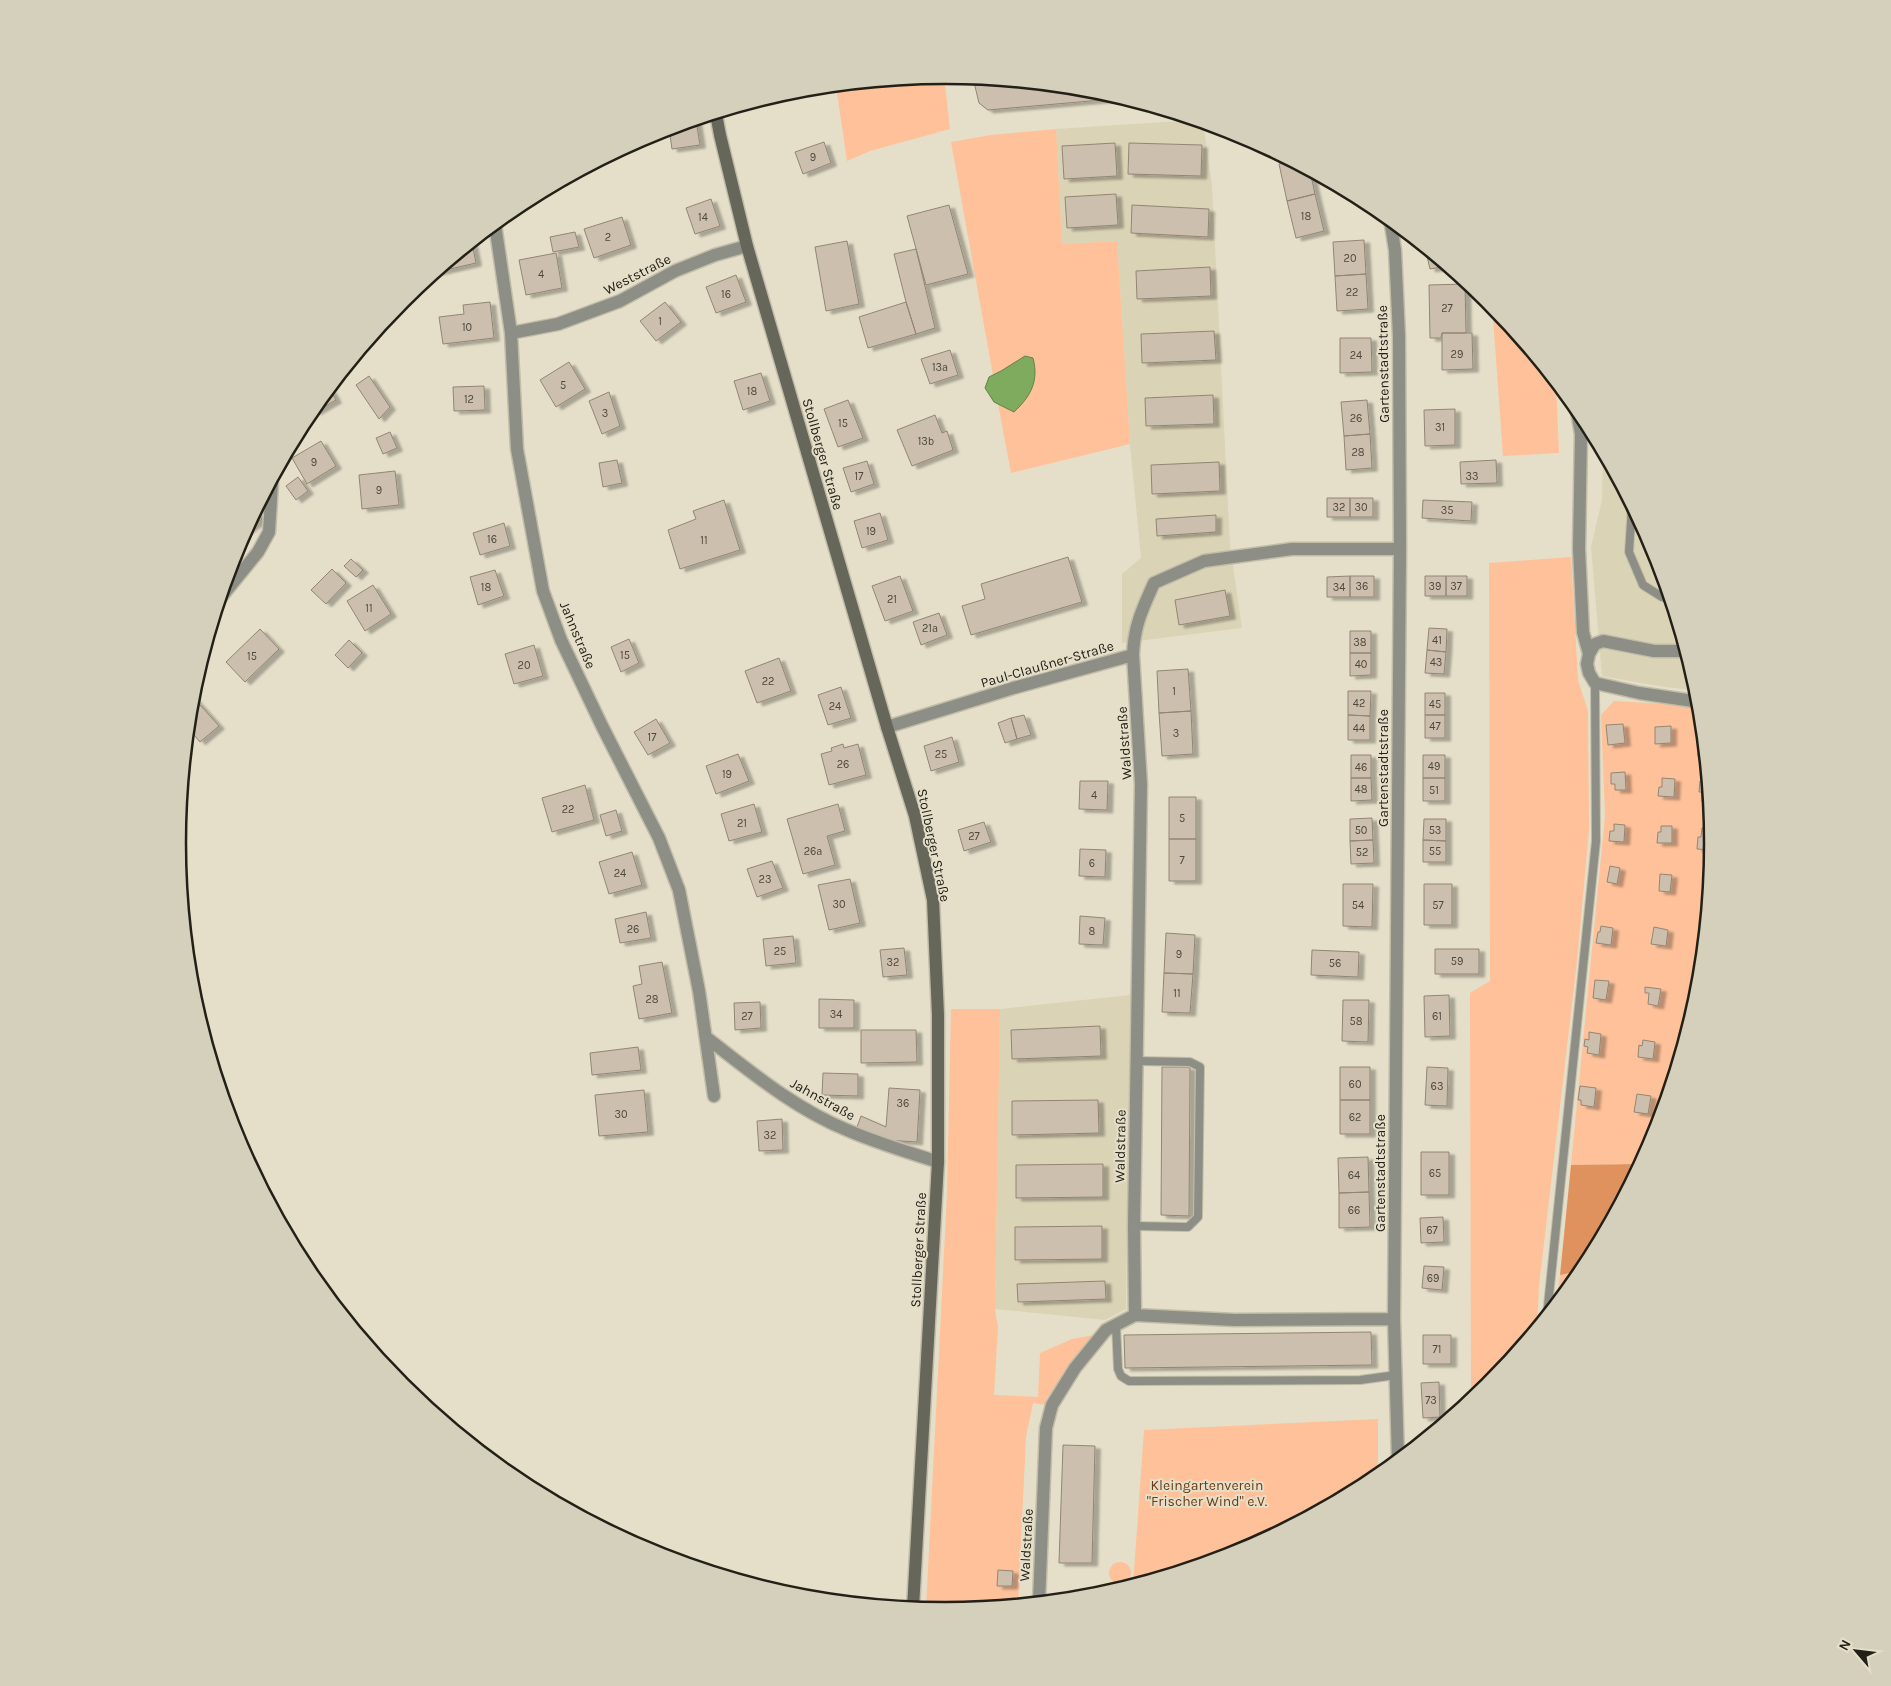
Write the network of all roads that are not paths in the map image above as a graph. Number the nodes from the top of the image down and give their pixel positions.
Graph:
1 (717, 119) edge
2 (1391, 229) edge
3 (497, 231) edge
4 (747, 246) junction
5 (511, 333) junction
6 (1579, 425) edge
7 (271, 495) edge
8 (1631, 519) edge
9 (1400, 549) junction
10 (233, 583) edge
11 (1663, 597) edge
12 (1680, 651) edge
13 (1589, 654) junction
14 (1133, 655) junction
15 (1595, 683) junction
16 (1691, 701) edge
17 (887, 727) junction
18 (707, 1038) junction
19 (1137, 1061) junction
20 (714, 1096) dead end
21 (938, 1162) junction
22 (1134, 1226) junction
23 (1548, 1305) edge
24 (1135, 1315) junction
25 (1394, 1319) junction
26 (1116, 1325) junction
27 (1396, 1375) junction
28 (1398, 1452) edge
29 (1039, 1597) edge
30 (913, 1601) edge

1 - 4 main road, Stollberger Straße
2 - 9 street, Gartenstadtstraße
3 - 5 street, Jahnstraße
4 - 5 street, Weststraße
4 - 17 main road, Stollberger Straße
5 - 18 street, Jahnstraße
6 - 13 street
7 - 10 street
8 - 11 lane
9 - 14 street, Paul-Claußner-Straße
9 - 25 street, Gartenstadtstraße
12 - 13 street
13 - 15 street
14 - 17 street, Paul-Claußner-Straße
14 - 19 street, Waldstraße
15 - 16 street
15 - 23 lane
17 - 21 main road, Stollberger Straße
18 - 20 street, Jahnstraße
18 - 21 street, Jahnstraße
19 - 22 street, Waldstraße
19 - 22 lane
21 - 30 main road, Stollberger Straße
22 - 24 street, Waldstraße
24 - 25 street
24 - 26 street, Waldstraße
25 - 27 street, Gartenstadtstraße
26 - 27 lane
26 - 29 street, Waldstraße
27 - 28 street, Gartenstadtstraße

